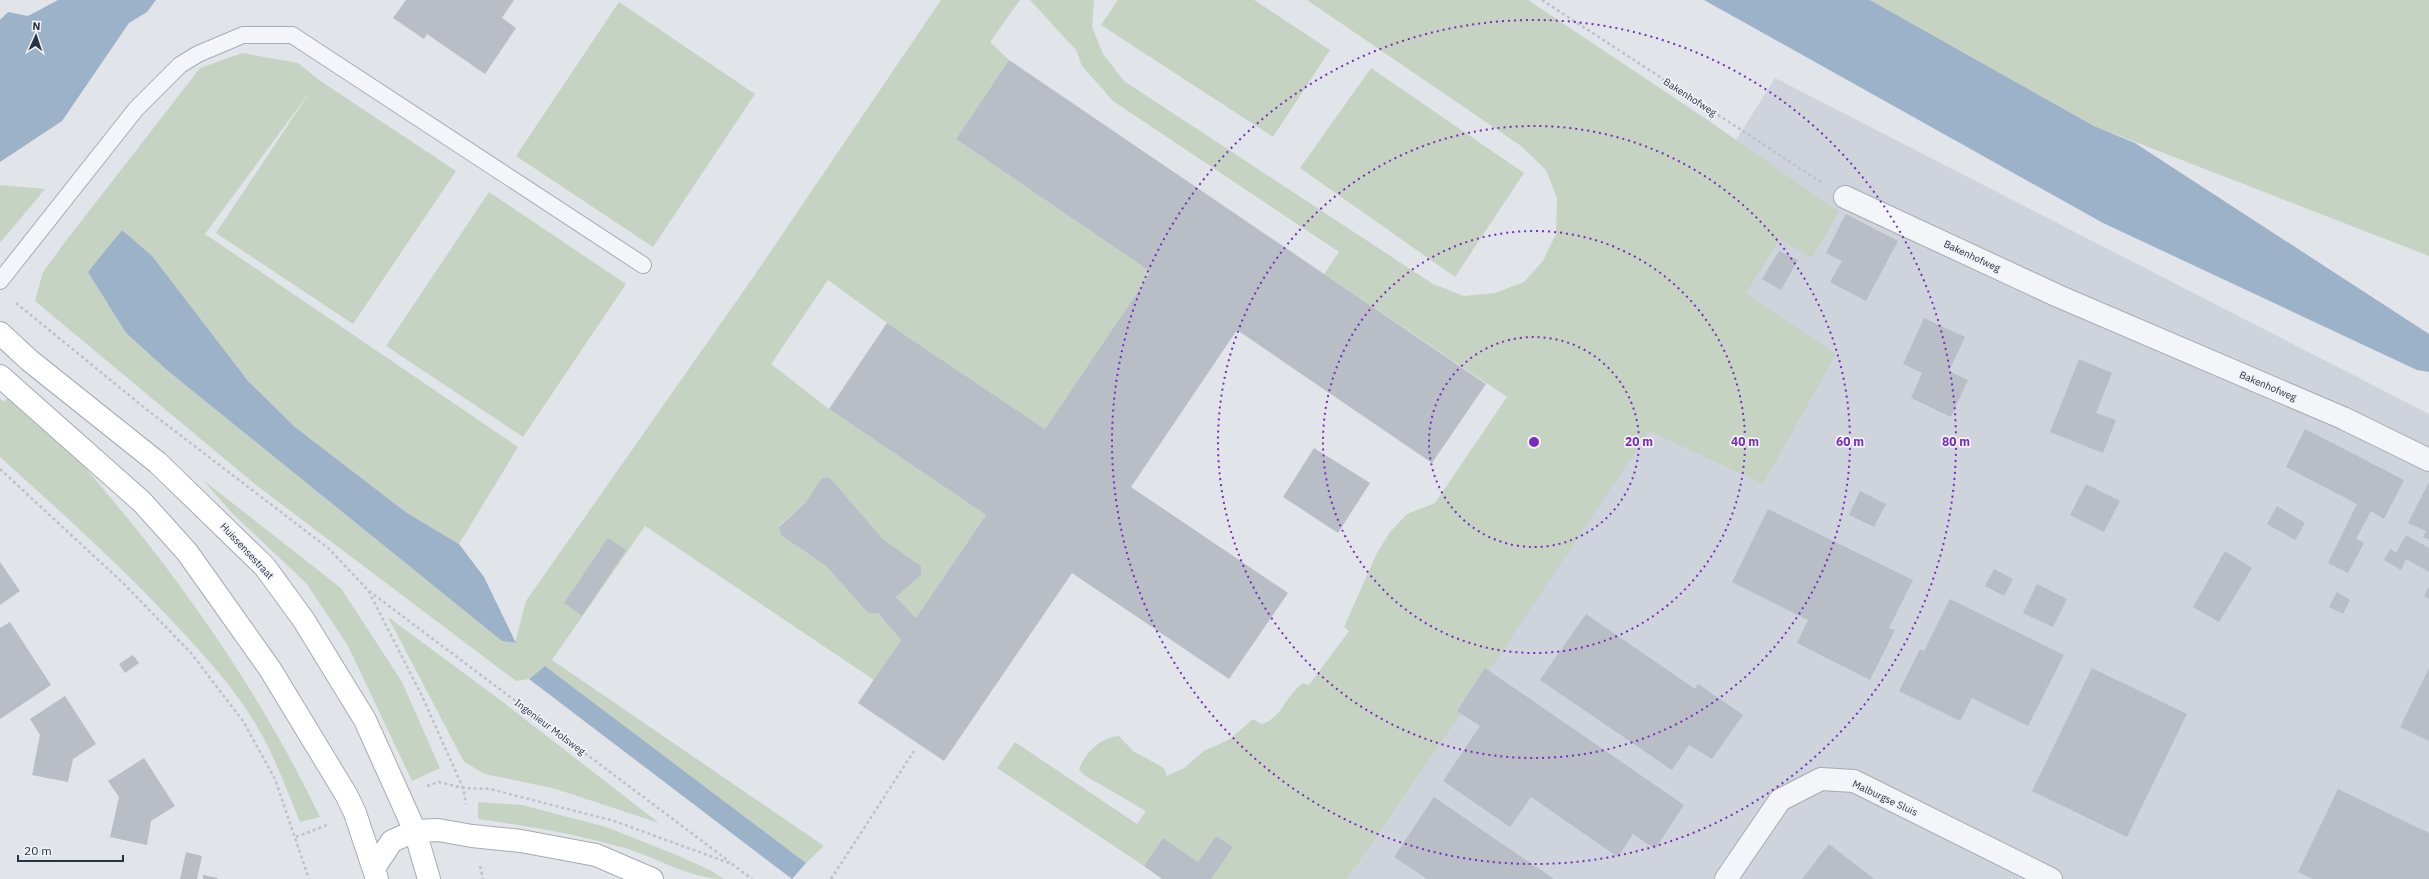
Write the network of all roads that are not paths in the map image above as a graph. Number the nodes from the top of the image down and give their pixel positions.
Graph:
1 (1845, 197) road end
2 (643, 265) dead end
3 (0, 281) edge
4 (0, 333) edge
5 (0, 376) edge
6 (2429, 460) edge
7 (415, 831) junction
8 (378, 875) edge
9 (429, 879) edge
10 (652, 879) edge
11 (1726, 879) edge
12 (2051, 879) edge

1 - 6 street, Bakenhofweg
2 - 3 lane
4 - 7 street, Huissensestraat
5 - 8 street
7 - 8 street
7 - 9 street, Huissensestraat
7 - 10 street
11 - 12 street, Malburgse Sluis

